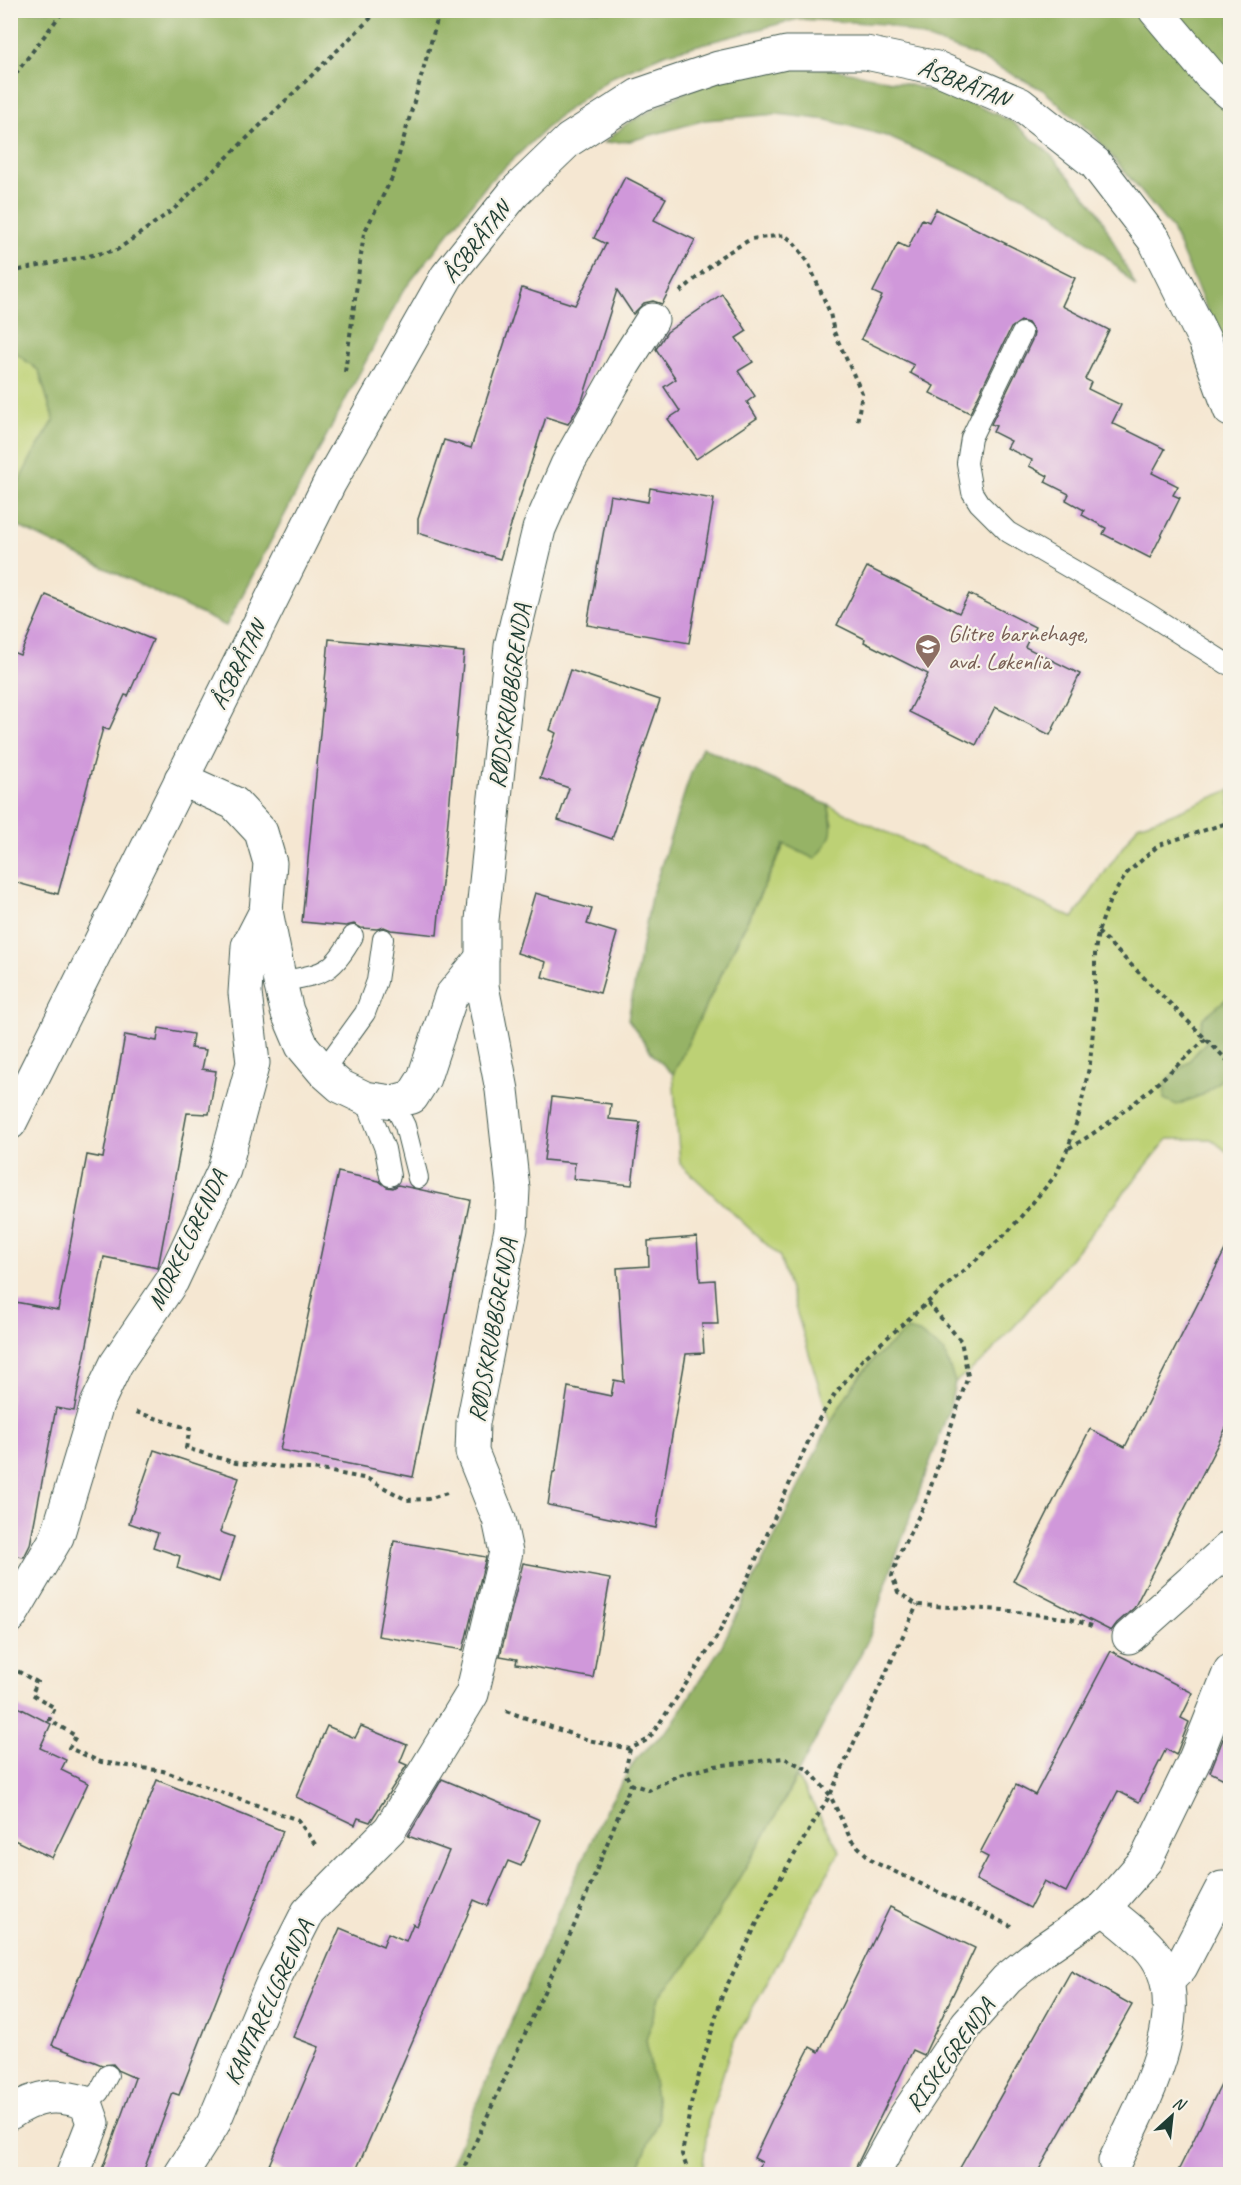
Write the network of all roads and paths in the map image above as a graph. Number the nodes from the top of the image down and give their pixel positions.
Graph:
1 (64, 10) edge
2 (379, 10) edge
3 (440, 10) edge
4 (1155, 10) edge
5 (10, 81) edge
6 (1230, 93) edge
7 (10, 272) edge
8 (652, 320) joint
9 (1022, 333) dead end
10 (345, 375) dead end
11 (1230, 410) edge
12 (857, 423) dead end
13 (1230, 664) edge
14 (182, 779) junction
15 (1230, 822) edge
16 (266, 911) junction
17 (1098, 932) junction
18 (352, 936) dead end
19 (383, 939) dead end
20 (482, 958) junction
21 (280, 982) junction
22 (1206, 1039) junction
23 (1230, 1063) edge
24 (323, 1071) junction
25 (379, 1100) junction
26 (10, 1123) edge
27 (1068, 1148) junction
28 (390, 1176) dead end
29 (418, 1178) dead end
30 (927, 1303) junction
31 (97, 1404) junction
32 (484, 1483) junction
33 (1230, 1547) edge
34 (917, 1605) junction
35 (10, 1617) edge
36 (1129, 1637) joint
37 (10, 1667) edge
38 (1230, 1671) edge
39 (472, 1694) junction
40 (630, 1749) junction
41 (631, 1784) junction
42 (830, 1795) junction
43 (340, 1879) junction
44 (1222, 1888) dead end
45 (1104, 1908) junction
46 (1044, 1949) junction
47 (1168, 1980) junction
48 (108, 2075) dead end
49 (86, 2103) junction
50 (10, 2113) edge
51 (1115, 2161) dead end
52 (73, 2175) edge
53 (181, 2175) edge
54 (461, 2175) edge
55 (689, 2175) edge
56 (873, 2175) edge

1 - 5 path
2 - 7 path
3 - 10 path
4 - 6 street
8 - 12 path
8 - 20 street, RØDSKRUBBGRENDA
9 - 13 lane
11 - 14 street, ÅSBRÅTAN
14 - 16 street
14 - 26 street, ÅSBRÅTAN
15 - 17 path
16 - 21 street
16 - 31 street, MORKELGRENDA
17 - 22 path
17 - 27 path
18 - 21 lane
19 - 24 lane
20 - 25 street
20 - 32 street, RØDSKRUBBGRENDA
21 - 24 street
22 - 23 path
22 - 27 path
24 - 25 street
25 - 28 lane
25 - 29 lane
27 - 30 path
30 - 34 path
30 - 40 path
31 - 32 path
31 - 35 street, MORKELGRENDA
32 - 39 street, RØDSKRUBBGRENDA
33 - 36 street
34 - 36 path
34 - 42 path
37 - 43 path
38 - 45 street, RISKEGRENDA
39 - 40 path
39 - 43 street, KANTARELLGRENDA
40 - 41 path
41 - 42 path
41 - 54 path
42 - 46 path
42 - 55 path
43 - 53 street, KANTARELLGRENDA
44 - 47 street
45 - 46 street, RISKEGRENDA
45 - 47 street
46 - 56 street, RISKEGRENDA
47 - 51 street
48 - 49 lane
49 - 50 street
49 - 52 street

